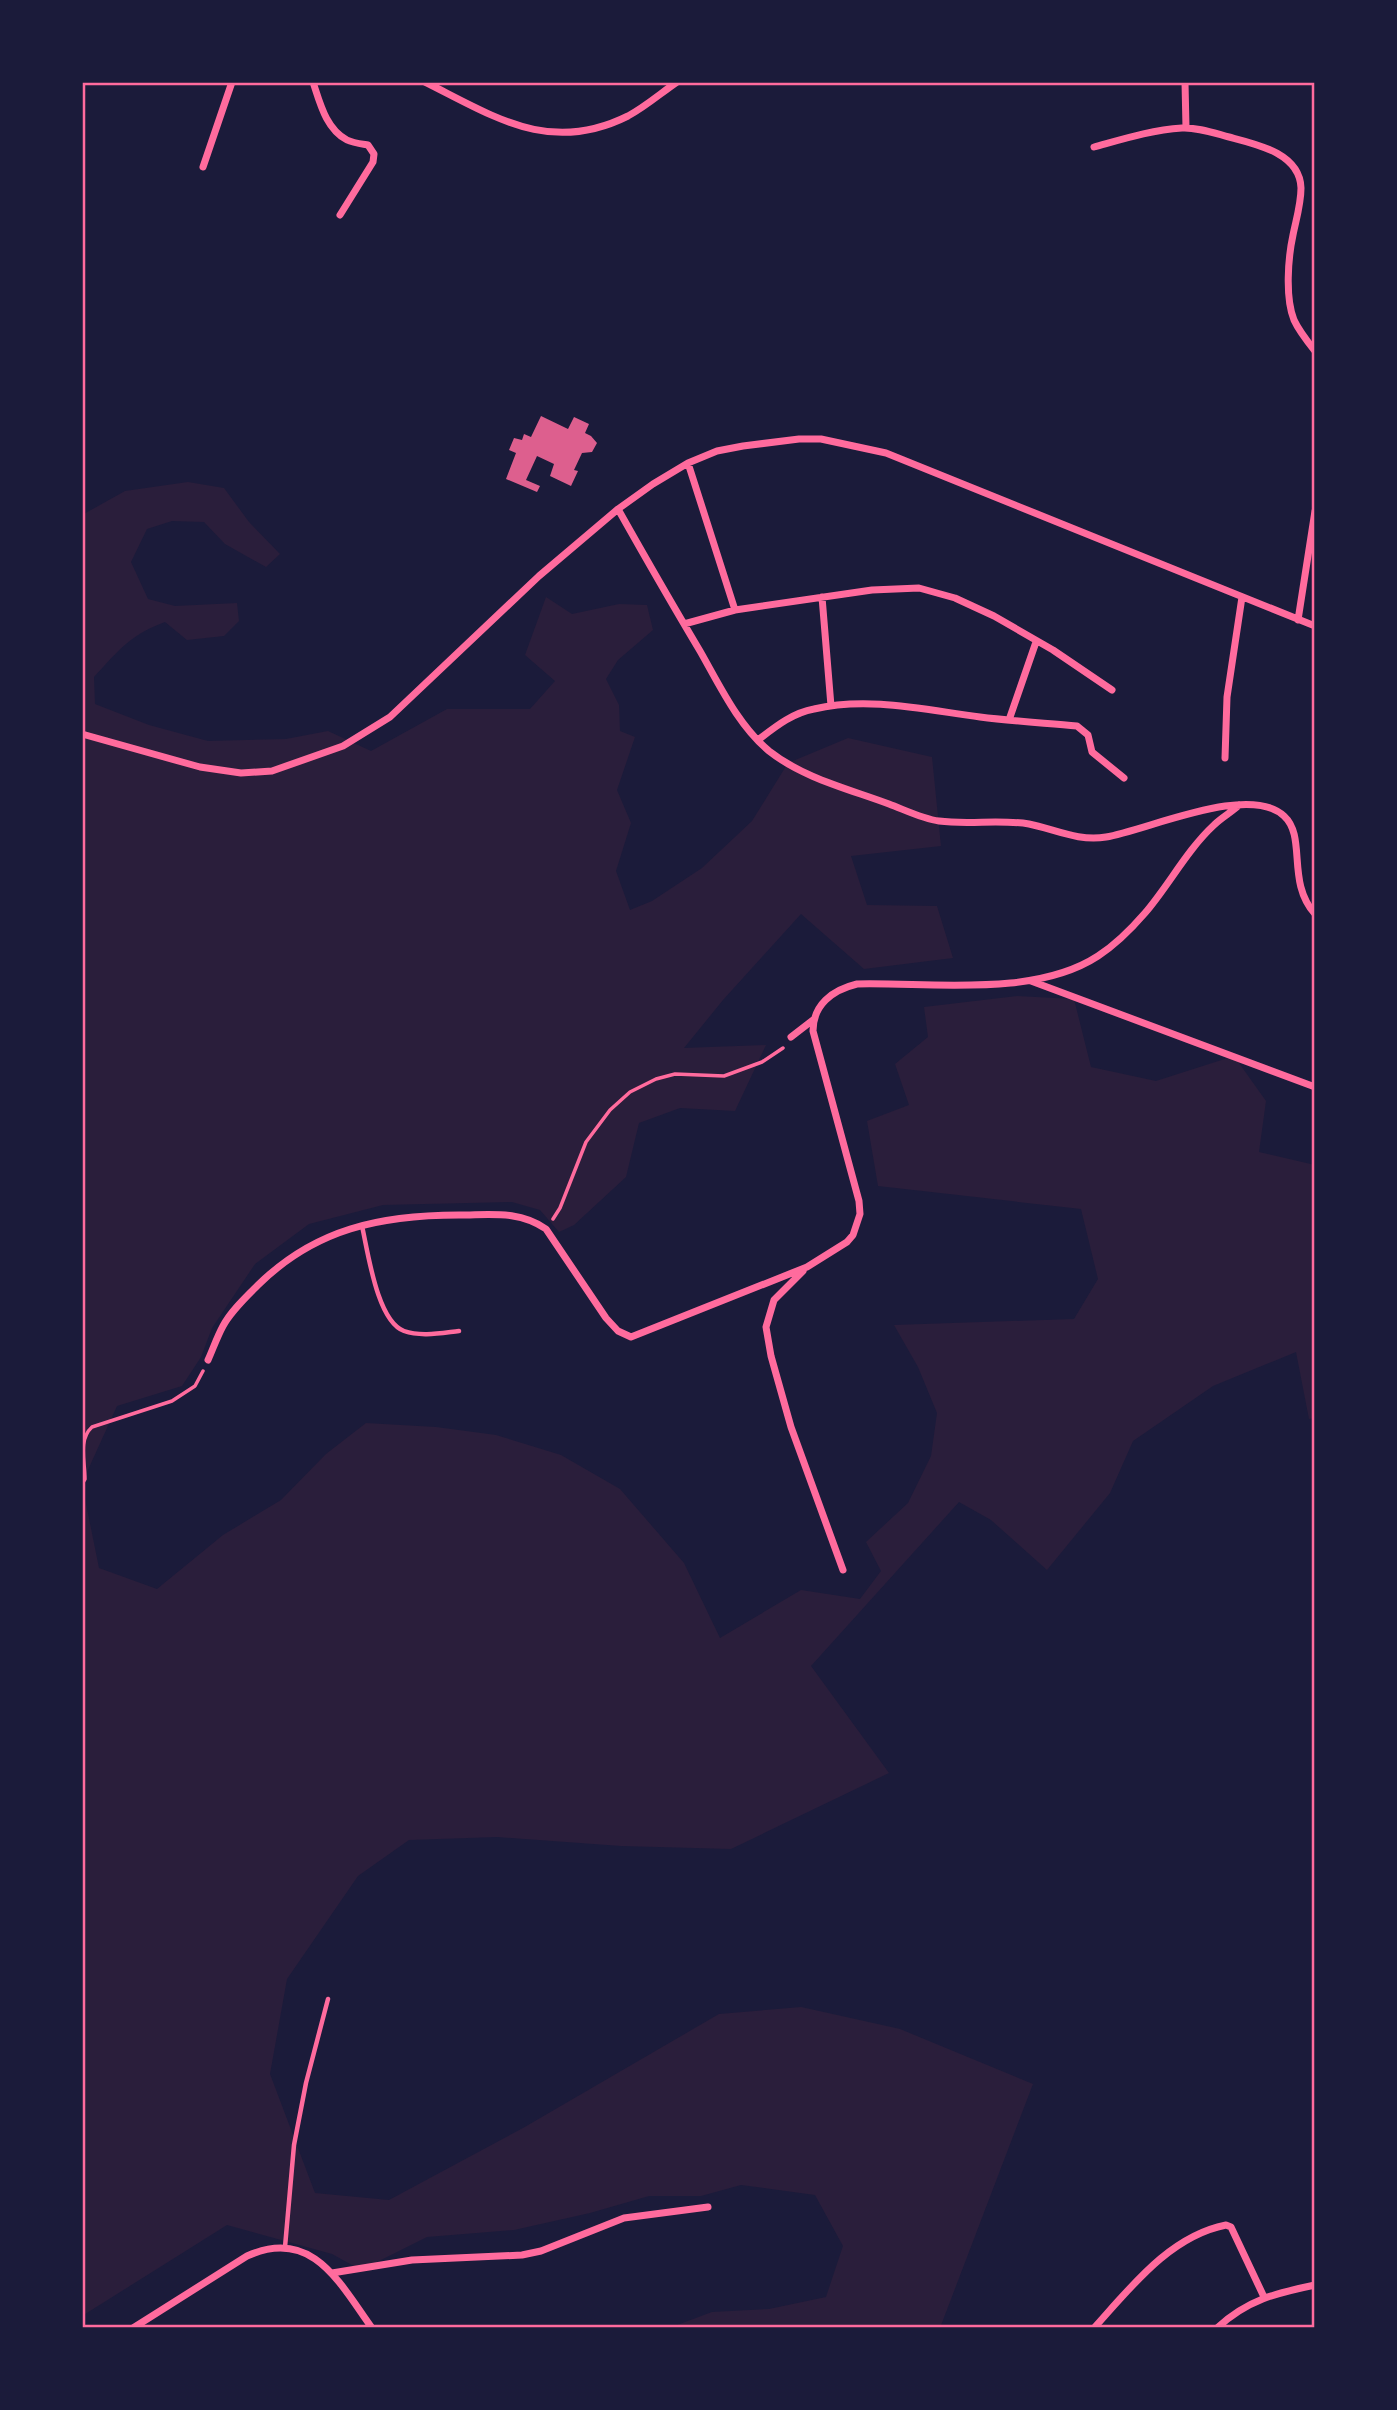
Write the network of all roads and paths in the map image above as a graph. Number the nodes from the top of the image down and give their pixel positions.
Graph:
1 (232, 82) edge
2 (313, 82) edge
3 (425, 82) edge
4 (677, 82) edge
5 (1185, 82) edge
6 (1186, 128) junction
7 (1094, 148) dead end
8 (203, 167) dead end
9 (340, 215) dead end
10 (1315, 351) edge
11 (688, 463) junction
12 (618, 509) junction
13 (1315, 511) edge
14 (822, 597) junction
15 (1242, 597) junction
16 (735, 610) junction
17 (1298, 620) junction
18 (684, 624) junction
19 (1314, 624) edge
20 (1036, 642) junction
21 (1112, 690) dead end
22 (831, 706) junction
23 (1009, 720) junction
24 (82, 734) edge
25 (758, 740) junction
26 (1225, 758) dead end
27 (1124, 778) dead end
28 (1240, 805) junction
29 (1315, 914) edge
30 (1030, 980) junction
31 (813, 1020) junction
32 (791, 1037) joint
33 (1315, 1087) edge
34 (362, 1226) junction
35 (546, 1229) junction
36 (807, 1267) junction
37 (459, 1331) dead end
38 (208, 1360) joint
39 (82, 1484) edge
40 (843, 1570) dead end
41 (328, 1999) dead end
42 (708, 2207) dead end
43 (285, 2247) junction
44 (332, 2273) junction
45 (1315, 2285) edge
46 (1265, 2297) junction
47 (133, 2328) edge
48 (372, 2328) edge
49 (1094, 2328) edge
50 (1217, 2328) edge

1 - 8 street
2 - 9 street
3 - 4 street
5 - 6 street
6 - 7 street
6 - 10 street
11 - 12 street
11 - 15 street
11 - 16 street
12 - 18 street
12 - 24 street
13 - 17 street
14 - 16 street
14 - 20 street
14 - 22 street
15 - 17 street
15 - 26 street
16 - 18 street
17 - 19 street
18 - 25 street
20 - 21 street
20 - 23 street
22 - 23 street
22 - 25 street
23 - 27 street
25 - 28 street
28 - 29 street
28 - 30 street
30 - 31 street
30 - 33 street
31 - 32 street
31 - 36 street
32 - 35 path
34 - 35 street
34 - 37 lane
34 - 38 street
35 - 36 street
36 - 40 street
38 - 39 path
41 - 43 lane
42 - 44 street
43 - 44 street
43 - 47 street
44 - 48 street
45 - 46 street
46 - 49 street
46 - 50 street

